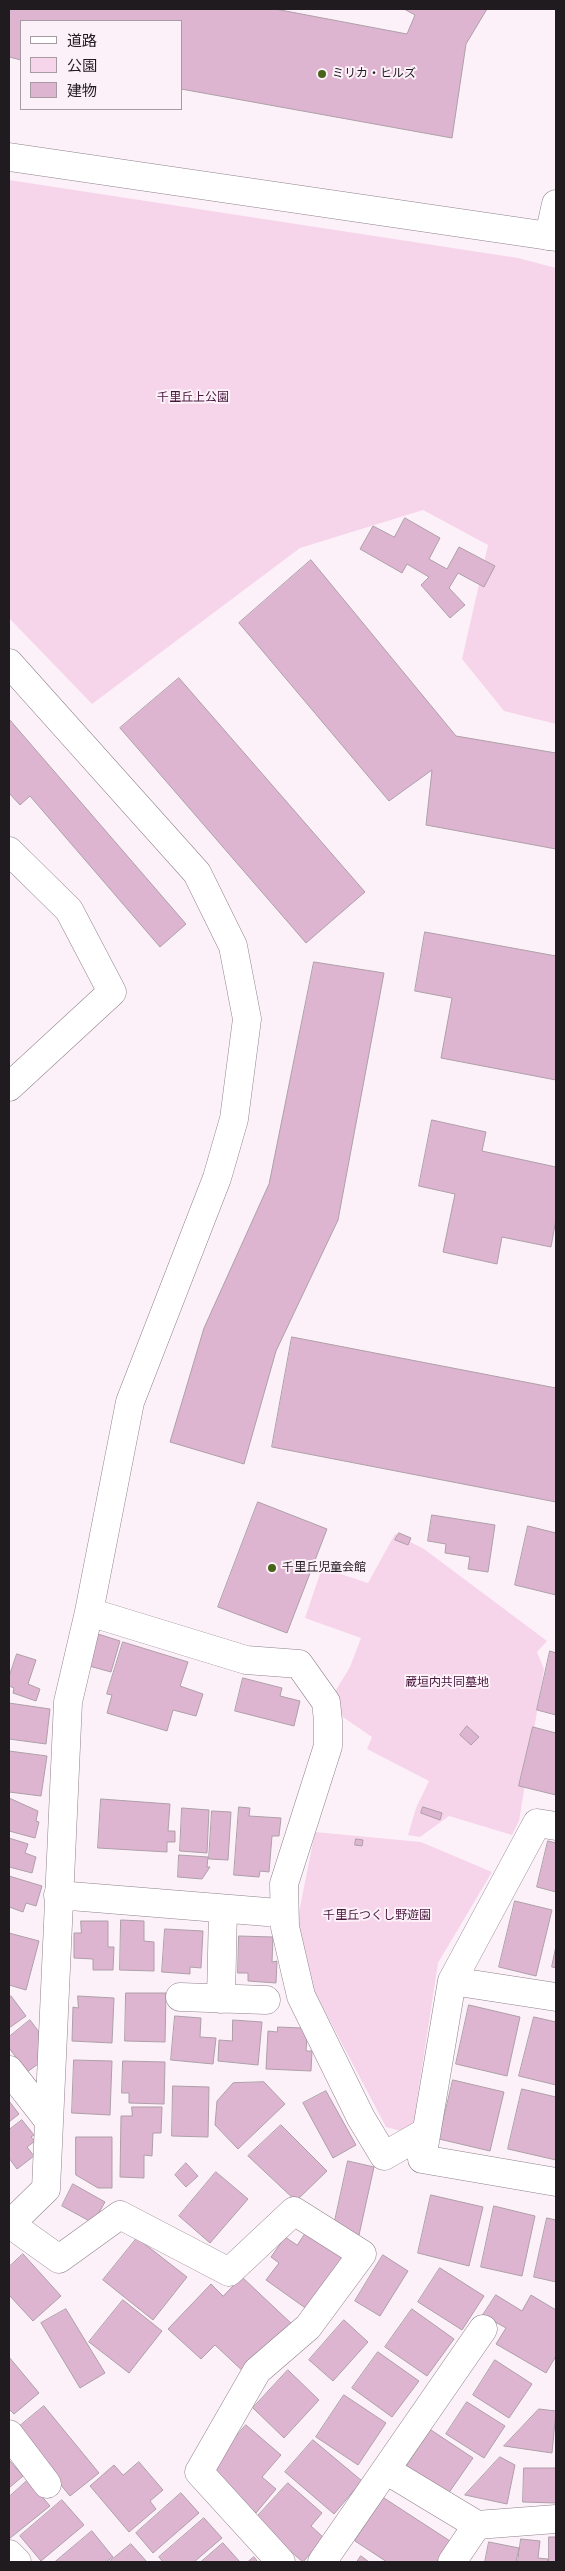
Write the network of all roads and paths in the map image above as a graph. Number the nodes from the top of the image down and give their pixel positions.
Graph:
1 (9, 157) edge
2 (556, 204) edge
3 (553, 237) edge
4 (9, 663) edge
5 (9, 851) edge
6 (9, 1087) edge
7 (89, 1612) junction
8 (556, 1826) edge
9 (58, 1895) junction
10 (223, 1909) junction
11 (267, 1912) dead end
12 (452, 1981) junction
13 (180, 1997) dead end
14 (556, 1997) edge
15 (221, 1998) junction
16 (266, 2000) dead end
17 (9, 2070) edge
18 (48, 2120) junction
19 (426, 2132) junction
20 (556, 2182) edge
21 (9, 2225) edge
22 (483, 2329) dead end
23 (9, 2434) edge
24 (386, 2470) junction
25 (47, 2484) dead end
26 (556, 2519) edge
27 (477, 2525) junction
28 (9, 2554) edge
29 (17, 2562) edge
30 (281, 2562) edge
31 (322, 2562) edge
32 (452, 2562) edge

1 - 3 street
2 - 3 street
4 - 7 street
5 - 6 street
7 - 9 street
7 - 19 street
8 - 12 street
9 - 10 street
9 - 18 street
10 - 11 street
10 - 15 street
12 - 14 street
12 - 19 street
13 - 15 street
15 - 16 street
17 - 18 street
18 - 21 street
19 - 20 street
21 - 30 street
22 - 24 street
23 - 25 street
24 - 27 street
24 - 31 street
26 - 27 street
27 - 32 street
28 - 29 street

